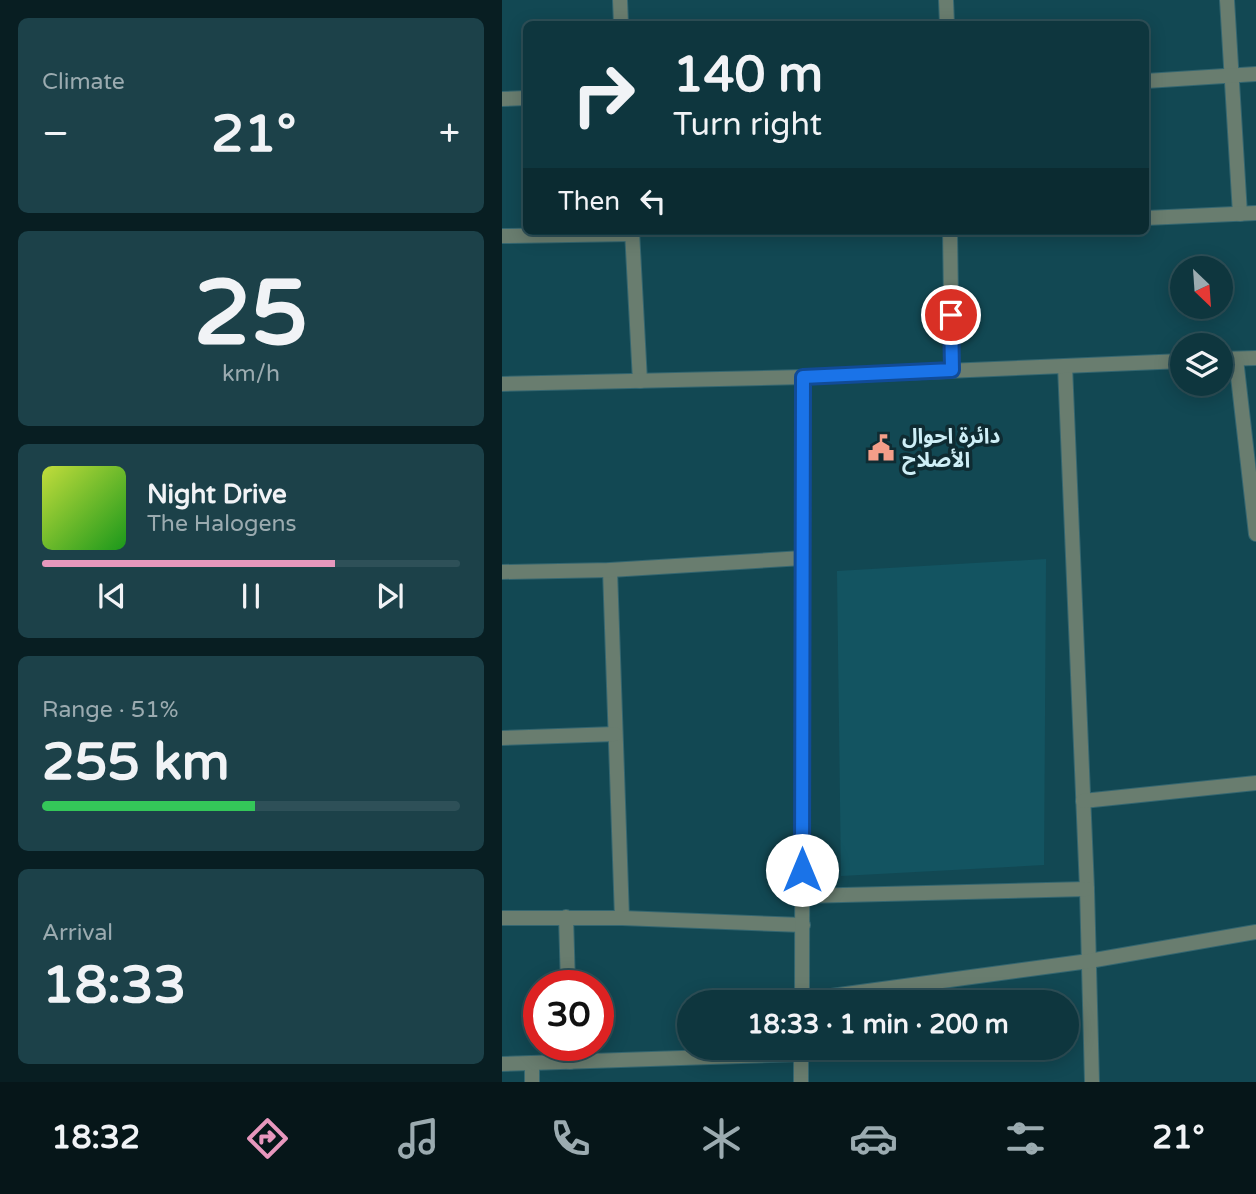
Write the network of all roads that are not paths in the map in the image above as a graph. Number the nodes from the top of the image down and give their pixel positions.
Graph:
1 (620, 0) edge
2 (946, 0) edge
3 (1227, 0) edge
4 (621, 21) edge
5 (947, 21) edge
6 (1256, 74) edge
7 (1232, 75) junction
8 (1149, 81) edge
9 (523, 98) edge
10 (502, 99) edge
11 (1256, 213) edge
12 (1240, 214) junction
13 (1149, 218) edge
14 (534, 235) edge
15 (632, 235) edge
16 (950, 235) edge
17 (502, 236) edge
18 (1256, 358) edge
19 (1233, 359) edge
20 (1170, 362) edge
21 (1065, 366) junction
22 (952, 370) junction
23 (803, 377) junction
24 (640, 381) junction
25 (502, 384) edge
26 (1233, 385) edge
27 (1256, 534) edge
28 (803, 558) junction
29 (610, 570) junction
30 (502, 572) edge
31 (615, 734) junction
32 (502, 738) edge
33 (1256, 783) edge
34 (1083, 801) junction
35 (1087, 890) junction
36 (802, 896) junction
37 (566, 917) junction
38 (502, 918) edge
39 (622, 918) junction
40 (803, 925) junction
41 (1256, 932) edge
42 (1089, 961) junction
43 (568, 970) edge
44 (802, 990) edge
45 (881, 990) edge
46 (677, 1057) edge
47 (801, 1060) edge
48 (570, 1062) joint
49 (532, 1063) junction
50 (502, 1064) edge
51 (532, 1082) edge
52 (801, 1082) edge
53 (1092, 1082) edge

1 - 4 street
2 - 5 street
3 - 7 street
6 - 7 street
7 - 8 street
7 - 12 street
9 - 10 street
11 - 12 street
12 - 13 street
14 - 17 street
15 - 24 street
16 - 22 street
18 - 19 street
20 - 21 street
21 - 22 street
21 - 34 street
22 - 23 street
23 - 24 street
23 - 28 street
24 - 25 street
26 - 27 street
28 - 29 street
28 - 36 street
29 - 30 street
29 - 31 street
31 - 32 street
31 - 39 street
33 - 34 street
34 - 35 street
35 - 36 street
35 - 42 street
36 - 40 street
37 - 38 street
37 - 39 street
37 - 43 street
39 - 40 street
40 - 44 street
41 - 42 street
42 - 45 street
42 - 53 street
46 - 48 street
47 - 52 street
48 - 49 street
49 - 50 street
49 - 51 street

